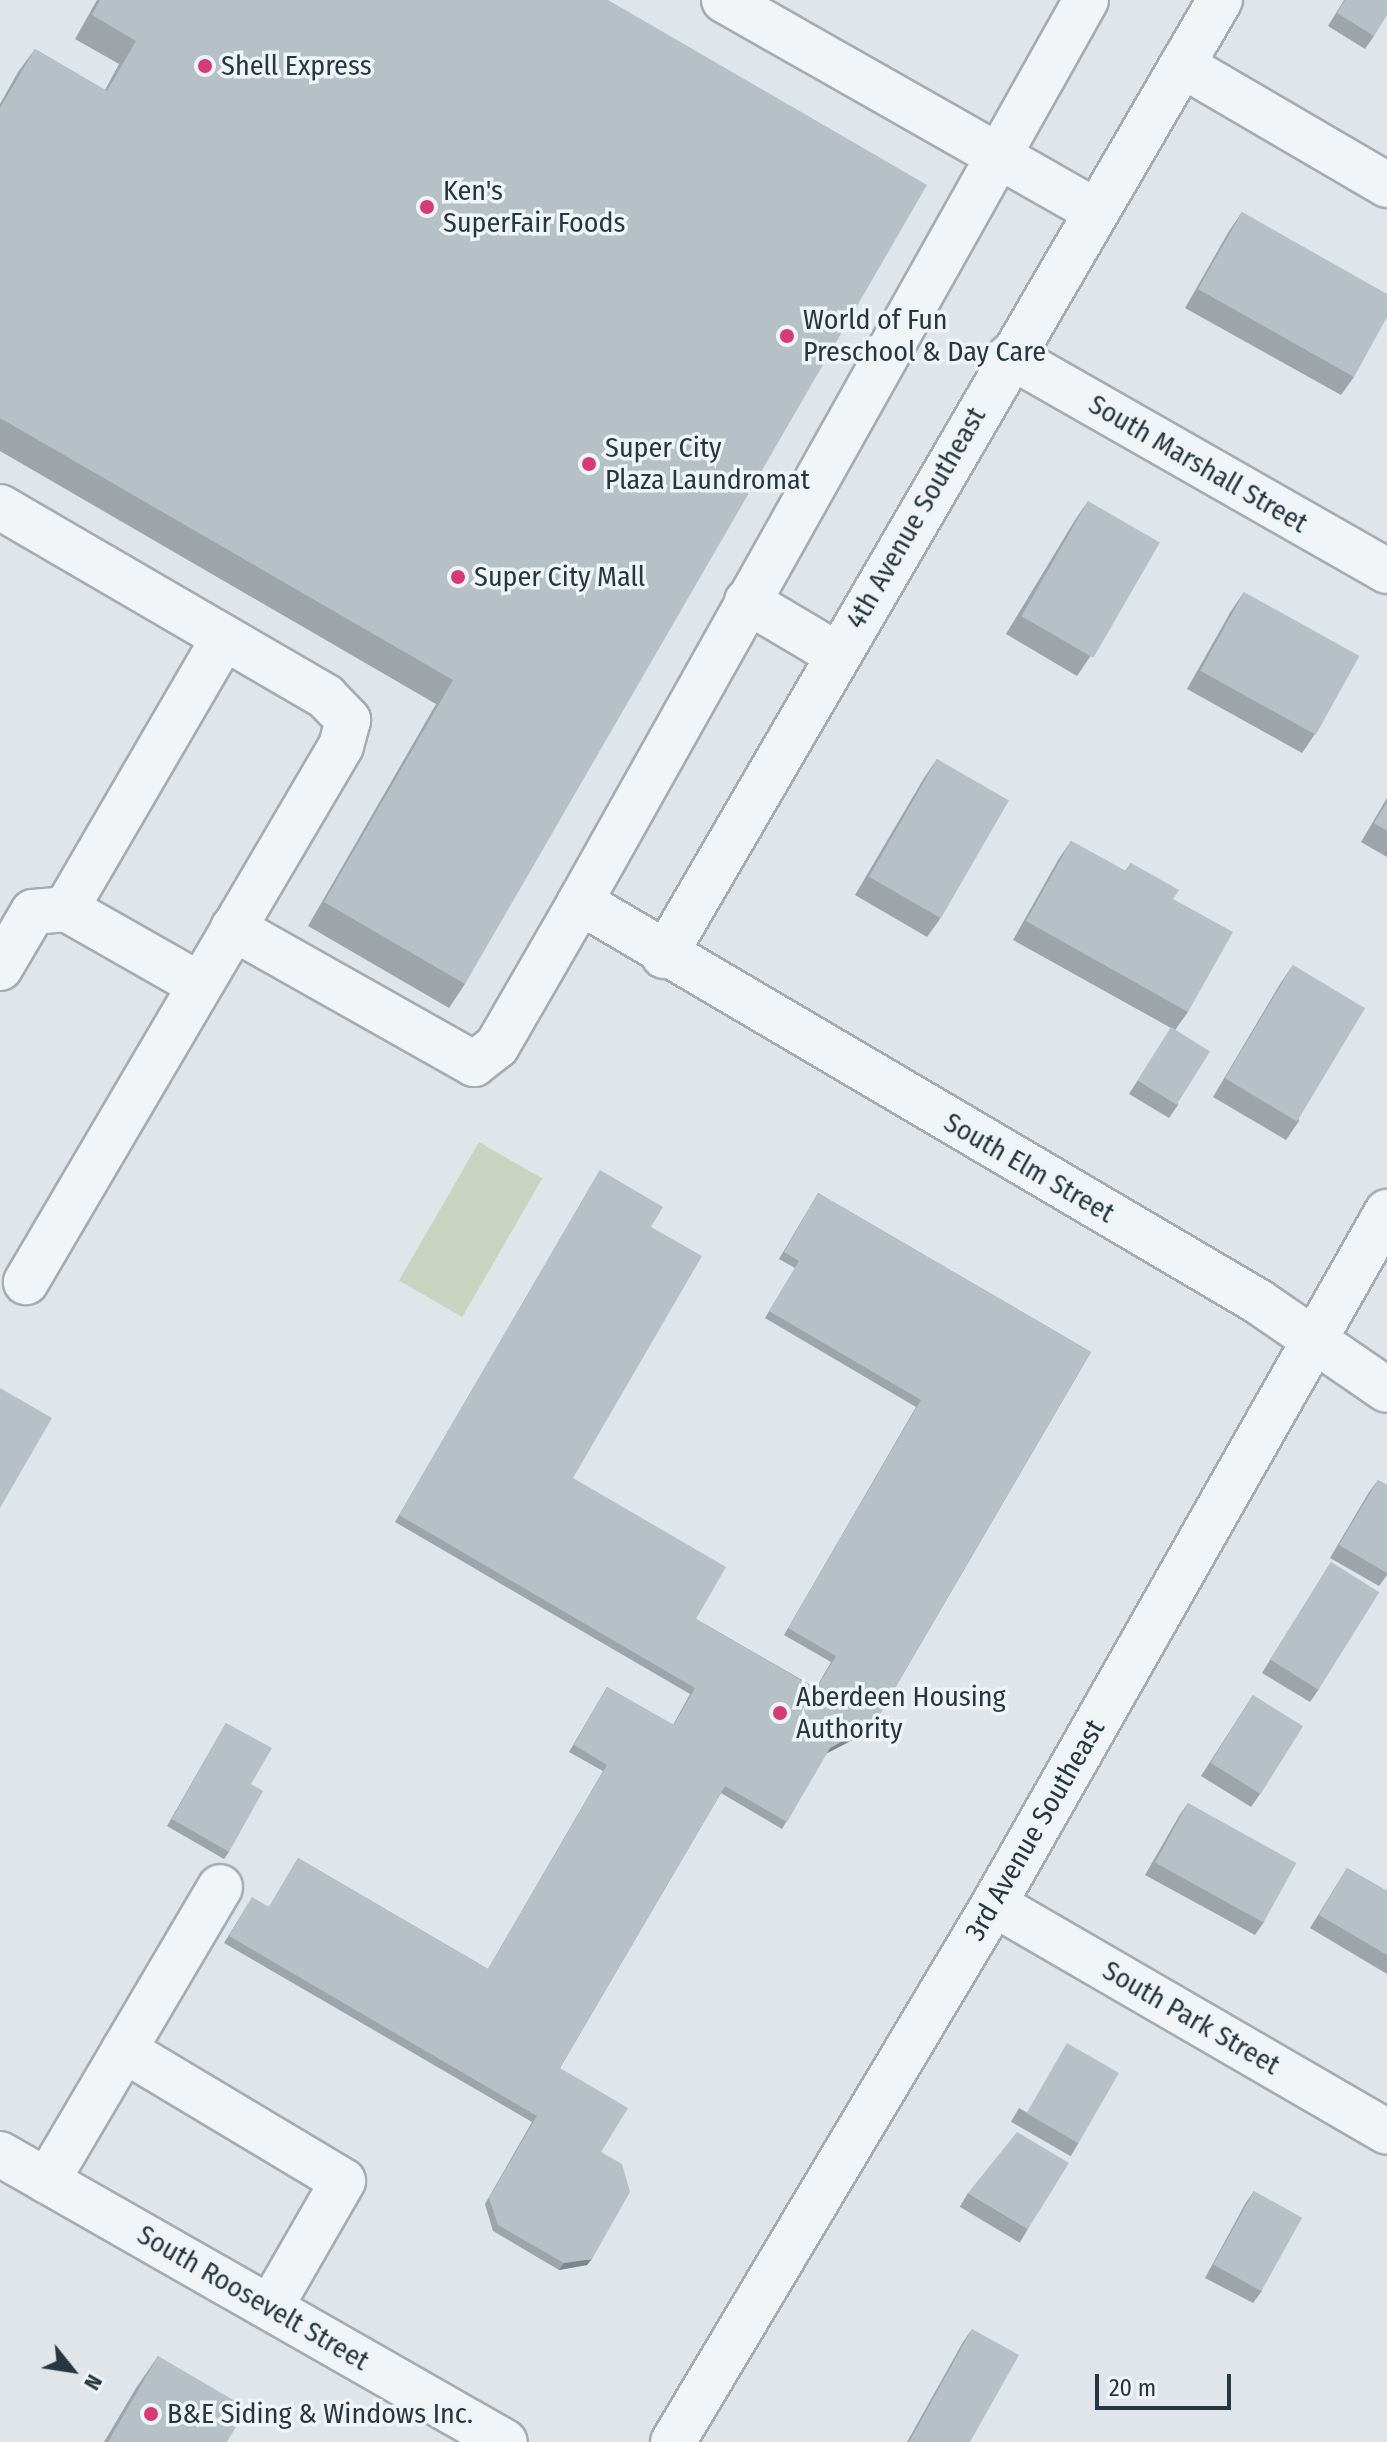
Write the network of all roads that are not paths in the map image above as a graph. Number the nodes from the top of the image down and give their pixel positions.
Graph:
1 (724, 0) edge
2 (1086, 0) edge
3 (1220, 0) edge
4 (1182, 65) junction
5 (997, 155) junction
6 (1387, 185) edge
7 (1095, 211) junction
8 (1010, 356) junction
9 (0, 507) edge
10 (1387, 571) edge
11 (747, 601) junction
12 (223, 639) junction
13 (838, 655) junction
14 (580, 902) junction
15 (66, 909) junction
16 (233, 928) junction
17 (664, 956) junction
18 (0, 968) edge
19 (200, 985) junction
20 (1387, 1212) edge
21 (26, 1282) dead end
22 (1313, 1339) junction
23 (1387, 1390) edge
24 (220, 1887) dead end
25 (994, 1904) junction
26 (124, 2050) junction
27 (1387, 2132) edge
28 (0, 2154) edge
29 (47, 2181) junction
30 (270, 2308) junction
31 (505, 2442) edge
32 (673, 2442) edge

1 - 5 street
2 - 5 street
3 - 4 street, 4th Avenue Southeast
4 - 6 street
4 - 7 street, 4th Avenue Southeast
5 - 7 street
5 - 11 street
7 - 8 street, 4th Avenue Southeast
8 - 10 street, South Marshall Street
8 - 13 street, 4th Avenue Southeast
9 - 12 street
11 - 13 street
11 - 14 street
12 - 15 street
12 - 16 street
13 - 17 street, 4th Avenue Southeast
14 - 16 street
14 - 17 street, South Elm Street
15 - 18 street
15 - 19 street
16 - 19 street
17 - 22 street, South Elm Street
19 - 21 street
20 - 22 street, 3rd Avenue Southeast
22 - 23 street, South Elm Street
22 - 25 street, 3rd Avenue Southeast
24 - 26 street
25 - 27 street, South Park Street
25 - 32 street, 3rd Avenue Southeast
26 - 29 street
26 - 30 street
28 - 29 street, South Roosevelt Street
29 - 30 street, South Roosevelt Street
30 - 31 street, South Roosevelt Street

